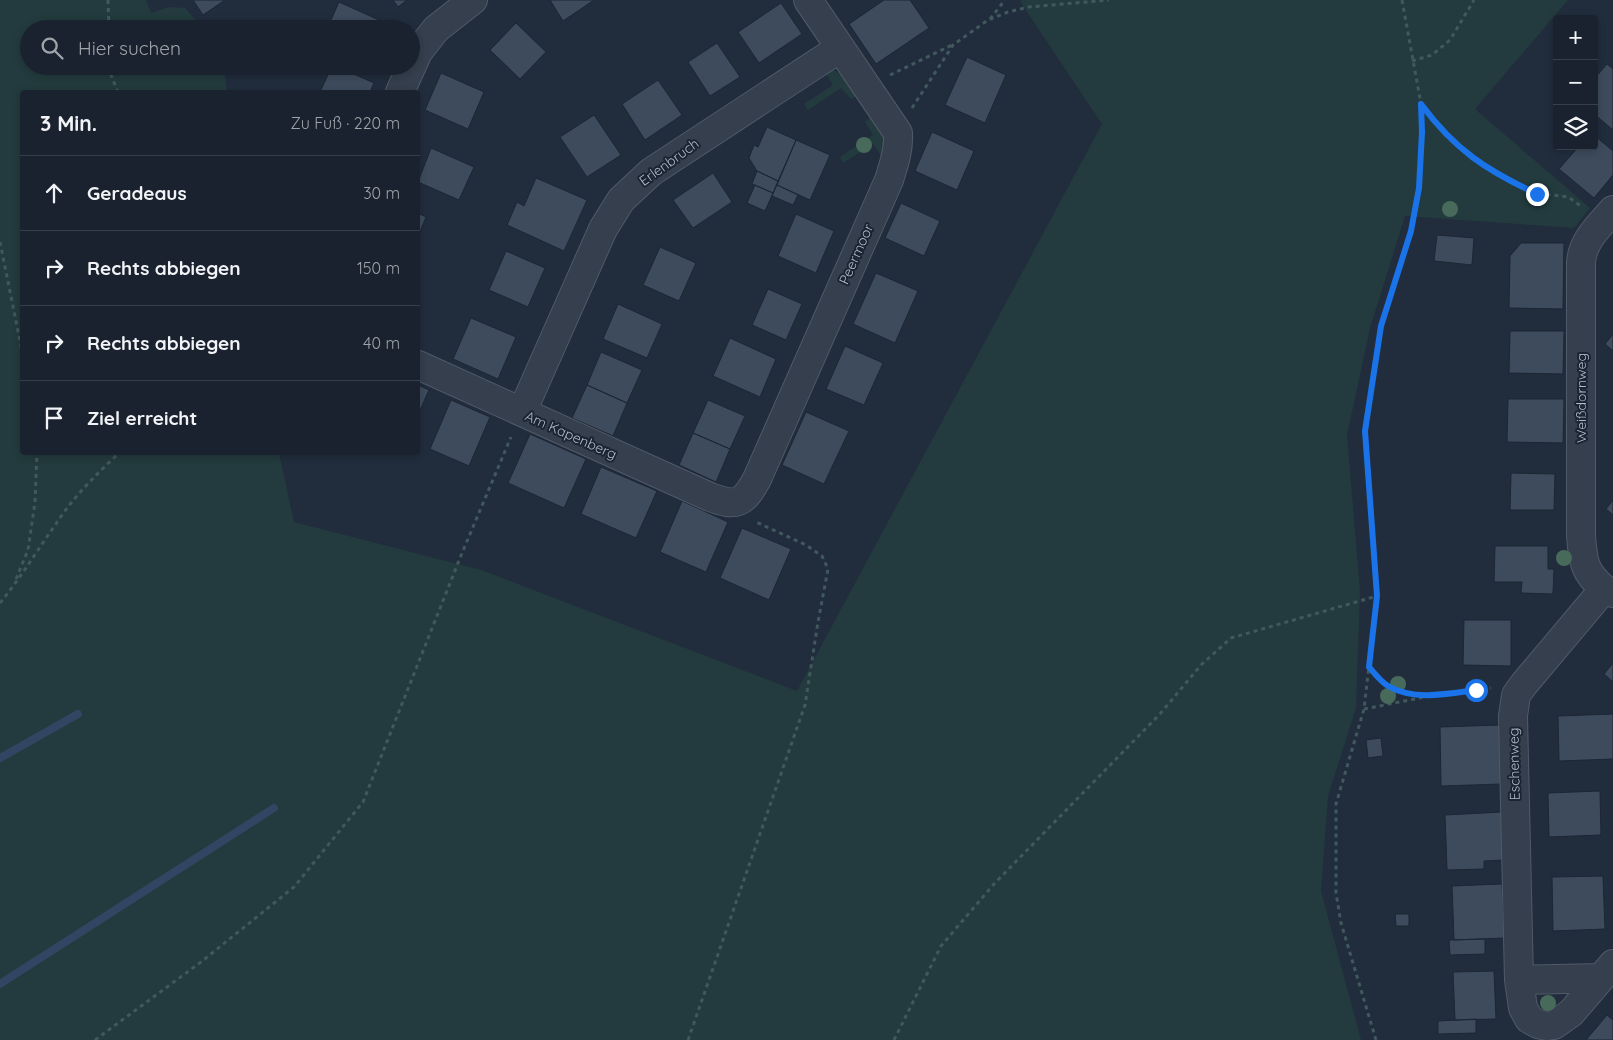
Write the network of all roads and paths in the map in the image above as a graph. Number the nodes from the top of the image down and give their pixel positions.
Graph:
1 (108, 0) edge
2 (473, 0) edge
3 (808, 0) edge
4 (1006, 0) edge
5 (1063, 0) edge
6 (1109, 0) edge
7 (1402, 0) edge
8 (1474, 0) edge
9 (1066, 4) junction
10 (109, 20) edge
11 (988, 20) junction
12 (953, 45) junction
13 (840, 48) junction
14 (420, 49) edge
15 (1412, 61) junction
16 (111, 75) edge
17 (408, 75) edge
18 (865, 84) junction
19 (117, 90) edge
20 (401, 90) edge
21 (1421, 104) junction
22 (898, 133) junction
23 (1607, 216) edge
24 (0, 242) edge
25 (20, 341) edge
26 (420, 366) edge
27 (522, 412) junction
28 (36, 455) edge
29 (117, 455) edge
30 (734, 502) junction
31 (13, 587) junction
32 (1608, 591) edge
33 (1377, 596) junction
34 (0, 603) edge
35 (1369, 667) junction
36 (1435, 695) junction
37 (1516, 695) junction
38 (1364, 709) junction
39 (1607, 971) edge
40 (1519, 980) junction
41 (95, 1040) edge
42 (688, 1040) edge
43 (894, 1040) edge
44 (1376, 1040) edge

1 - 10 path
2 - 14 street
3 - 13 street
4 - 11 path
5 - 9 path
6 - 9 path
7 - 15 path
8 - 15 path
9 - 11 path
11 - 12 path
12 - 18 path
12 - 22 path
13 - 18 street
13 - 27 street, Erlenbruch
15 - 21 path
16 - 19 path
17 - 20 street
18 - 22 street
21 - 23 path
21 - 33 path
22 - 30 street, Peermoor
23 - 32 street, Weißdornweg
24 - 25 path
26 - 27 street, Am Kapenberg
27 - 30 street, Am Kapenberg
27 - 41 path
28 - 31 path
29 - 31 path
30 - 42 path
31 - 34 path
32 - 37 street
33 - 35 path
33 - 43 path
35 - 36 path
35 - 38 path
36 - 37 path
36 - 38 path
37 - 40 street, Eschenweg
38 - 44 path
39 - 40 street
39 - 40 street, Eschenweg

